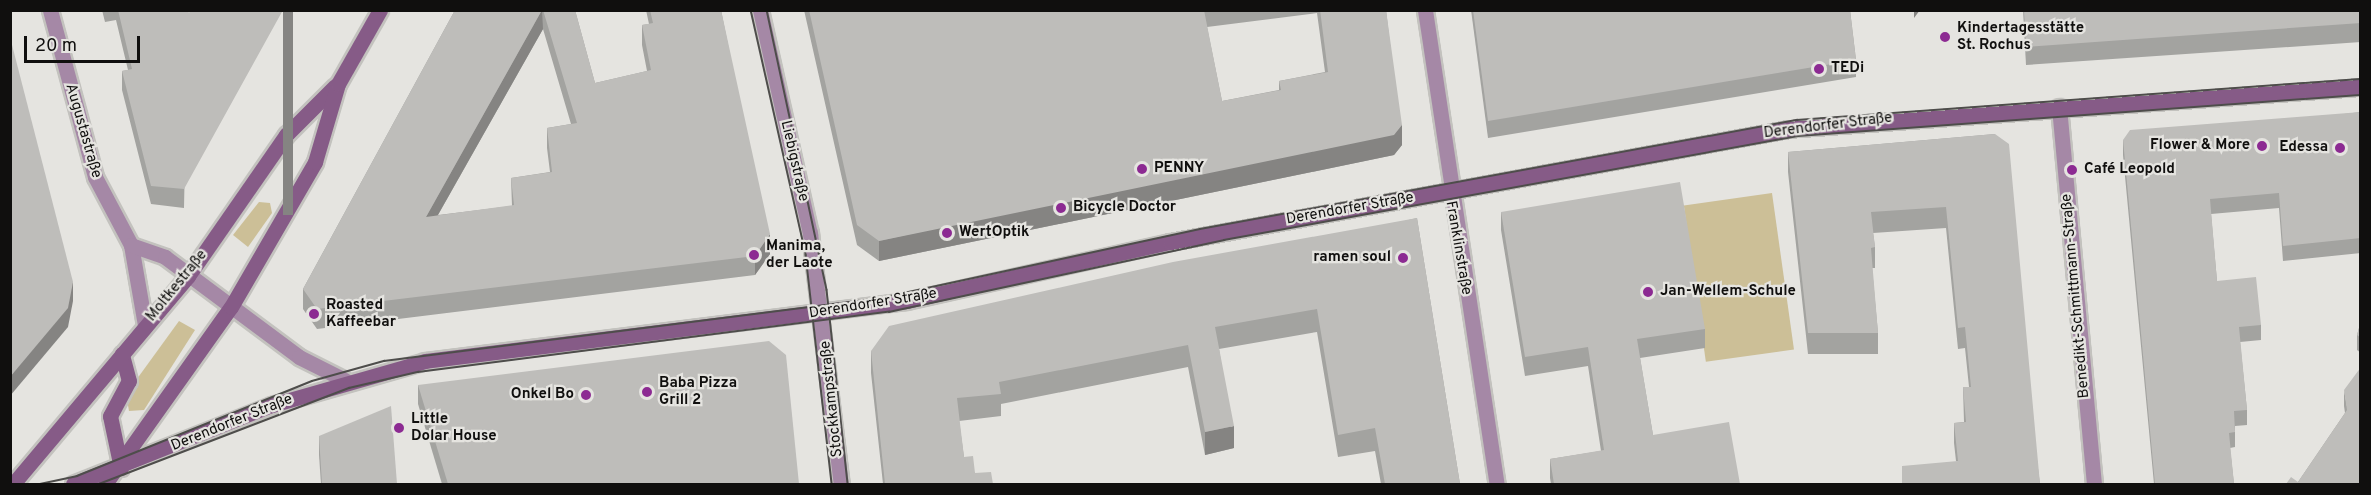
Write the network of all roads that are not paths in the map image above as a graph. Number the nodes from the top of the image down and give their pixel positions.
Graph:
1 (50, 10) edge
2 (380, 10) edge
3 (760, 10) edge
4 (1425, 10) edge
5 (338, 84) junction
6 (2361, 87) edge
7 (2059, 107) junction
8 (1448, 191) junction
9 (131, 245) junction
10 (188, 276) junction
11 (231, 307) junction
12 (823, 313) junction
13 (145, 325) junction
14 (122, 354) junction
15 (345, 380) junction
16 (120, 468) junction
17 (13, 484) edge
18 (73, 484) edge
19 (105, 484) edge
20 (841, 484) edge
21 (1497, 484) edge
22 (2094, 484) edge

1 - 9 street, Augustastraße
2 - 5 street, Moltkestraße
3 - 12 street, Liebigstraße
4 - 8 street, Franklinstraße
5 - 10 street, Moltkestraße
5 - 11 street, Moltkestraße
6 - 7 street, Derendorfer Straße
7 - 8 street, Derendorfer Straße
7 - 22 street, Benedikt-Schmittmann-Straße
8 - 12 street, Derendorfer Straße
8 - 21 street, Franklinstraße
9 - 10 street
9 - 13 street, Augustastraße
10 - 11 street
10 - 13 street, Moltkestraße
11 - 15 street
11 - 16 street, Moltkestraße
12 - 15 street, Derendorfer Straße
12 - 20 street, Stockkampstraße
13 - 14 street, Moltkestraße
14 - 16 street
14 - 17 street, Moltkestraße
15 - 16 street, Derendorfer Straße
16 - 18 street, Derendorfer Straße
16 - 19 street, Moltkestraße

